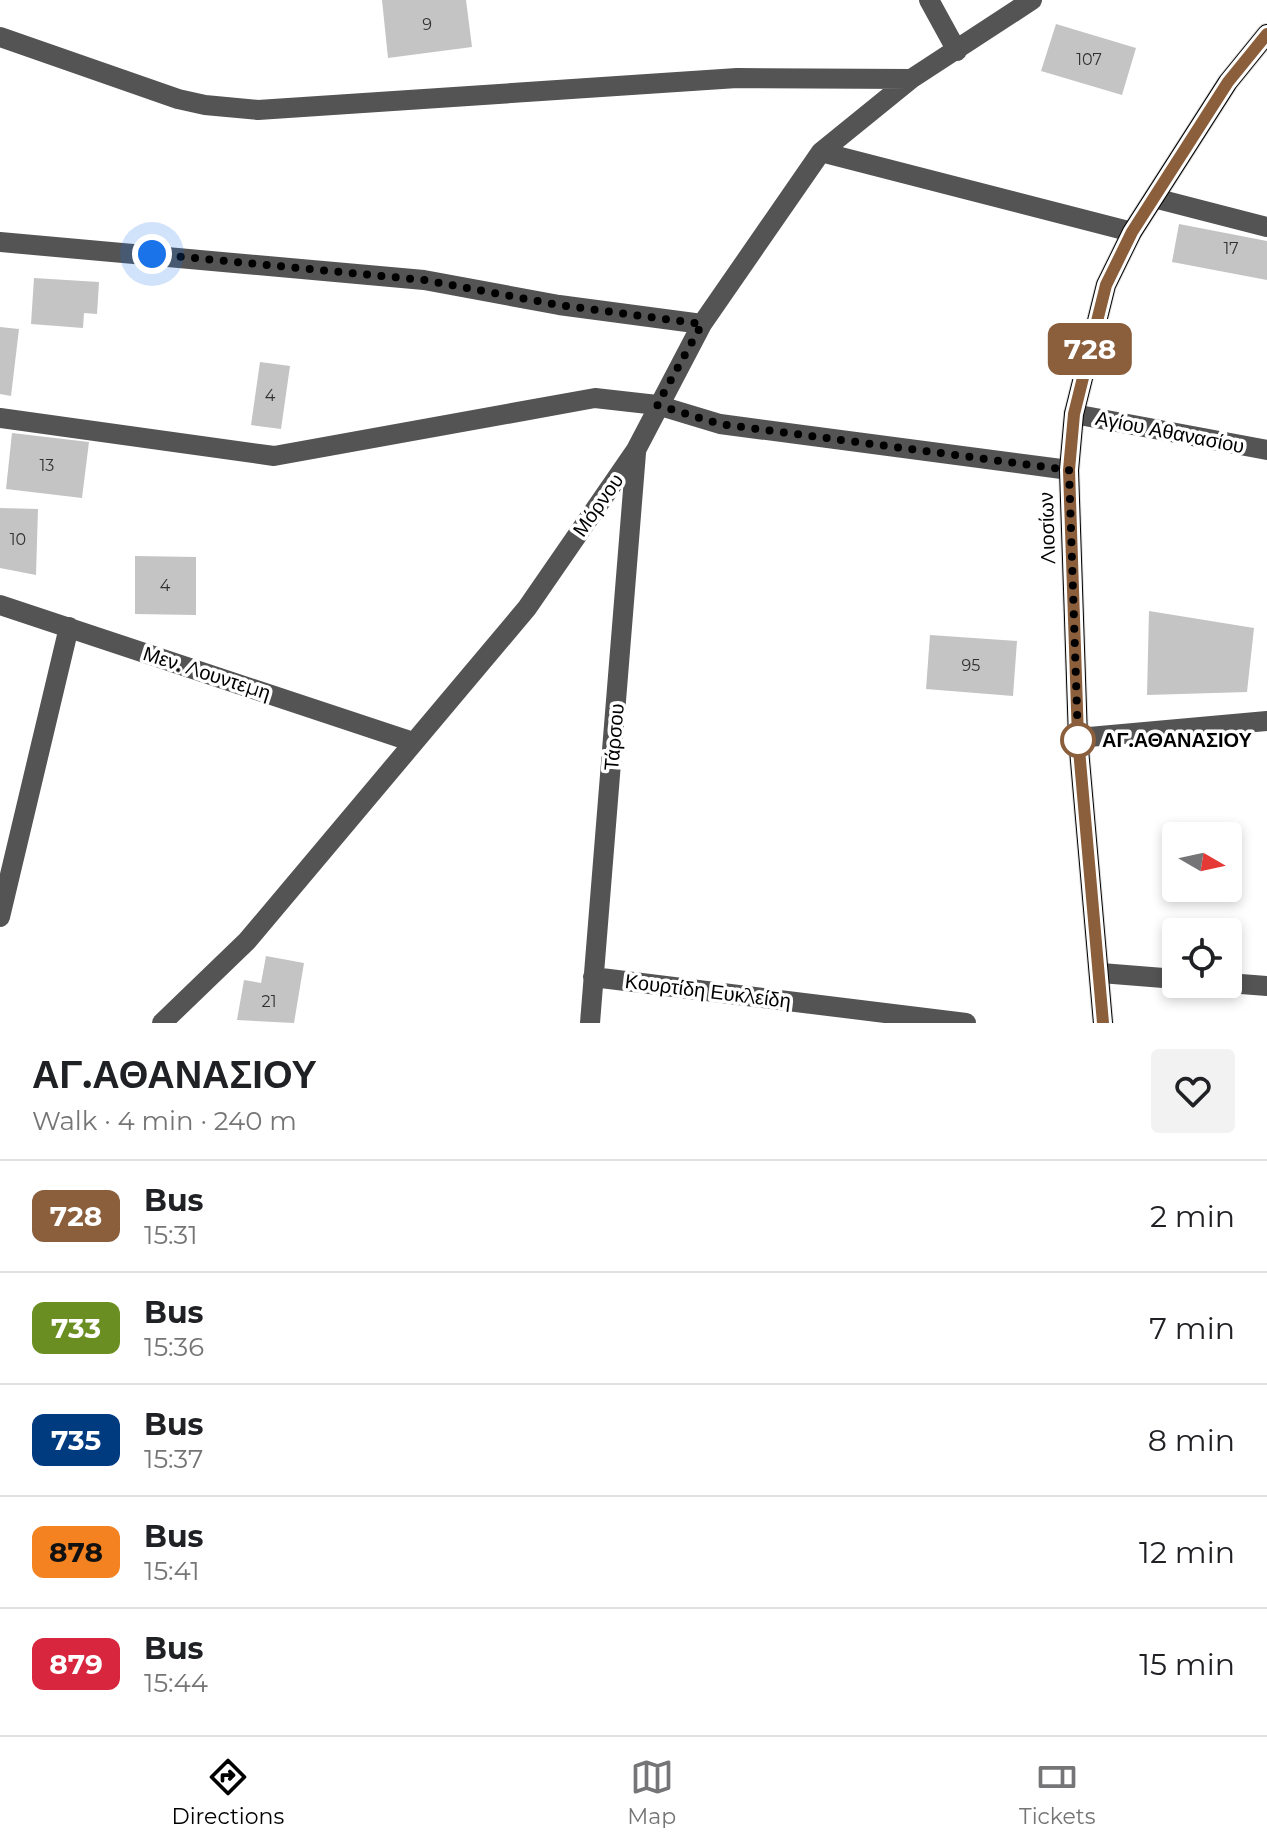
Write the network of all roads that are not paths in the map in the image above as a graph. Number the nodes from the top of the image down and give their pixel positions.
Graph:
1 (929, 0) edge
2 (1032, 0) edge
3 (1267, 34) edge
4 (0, 37) edge
5 (957, 51) junction
6 (911, 79) junction
7 (821, 152) junction
8 (1154, 198) junction
9 (1267, 227) edge
10 (1132, 232) junction
11 (0, 242) edge
12 (702, 324) junction
13 (657, 405) junction
14 (1074, 414) junction
15 (0, 418) edge
16 (636, 450) junction
17 (1267, 450) edge
18 (1069, 470) junction
19 (0, 605) edge
20 (69, 627) junction
21 (1267, 721) edge
22 (1078, 738) junction
23 (413, 742) junction
24 (0, 917) edge
25 (1101, 973) junction
26 (593, 977) junction
27 (1162, 978) edge
28 (1242, 984) edge
29 (1267, 986) edge
30 (162, 1023) edge
31 (590, 1023) edge
32 (966, 1023) edge
33 (1103, 1023) edge

1 - 5 street
2 - 5 street, Μόρνου
3 - 8 main road, Λιοσίων
4 - 6 street
5 - 6 street, Μόρνου
6 - 7 street, Μόρνου
7 - 10 street
7 - 12 street, Μόρνου
8 - 9 street
8 - 10 main road, Λιοσίων
10 - 14 main road, Λιοσίων
11 - 12 street
12 - 13 street, Μόρνου
13 - 15 street
13 - 16 street, Μόρνου
13 - 18 street
14 - 17 street, Αγίου Αθανασίου
14 - 18 main road, Λιοσίων
16 - 23 street, Μόρνου
16 - 26 street, Τάρσου
18 - 22 main road, Λιοσίων
19 - 20 street, Μεν. Λουντεμη
20 - 23 street, Μεν. Λουντεμη
20 - 24 street
21 - 22 street
22 - 25 main road, Λιοσίων
23 - 30 street, Μόρνου
25 - 27 street
25 - 33 main road, Λιοσίων
26 - 31 street, Τάρσου
26 - 32 street, Κουρτίδη Ευκλείδη
28 - 29 street

